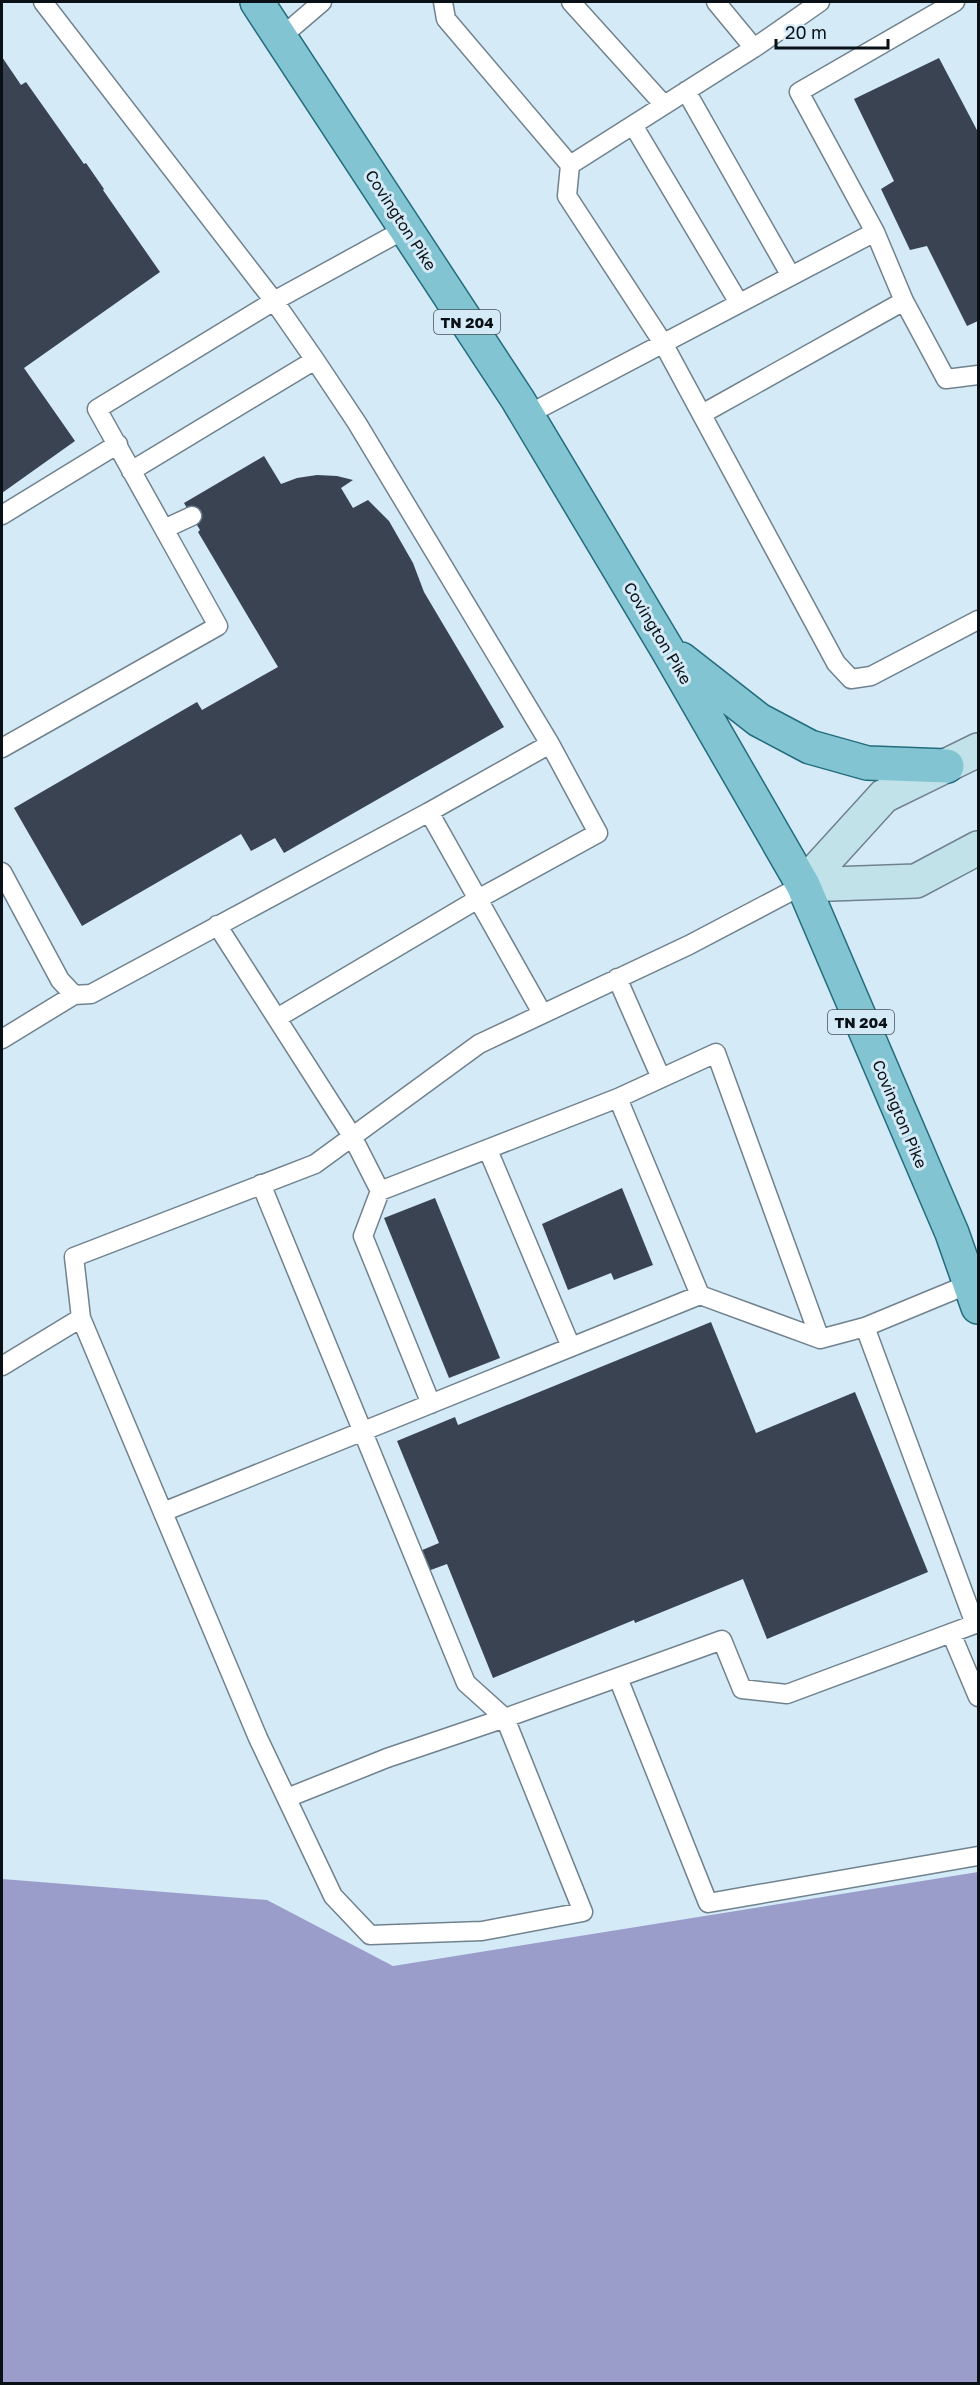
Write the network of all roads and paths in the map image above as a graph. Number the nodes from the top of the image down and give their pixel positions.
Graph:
1 (43, 2) edge
2 (257, 2) edge
3 (322, 2) edge
4 (443, 2) edge
5 (571, 2) edge
6 (716, 2) edge
7 (820, 2) edge
8 (955, 2) edge
9 (280, 38) junction
10 (753, 48) junction
11 (686, 91) junction
12 (664, 105) junction
13 (633, 125) junction
14 (570, 165) junction
15 (406, 228) junction
16 (875, 232) junction
17 (791, 276) junction
18 (274, 301) junction
19 (904, 302) junction
20 (739, 303) junction
21 (663, 343) junction
22 (315, 360) junction
23 (978, 377) edge
24 (526, 414) junction
25 (702, 414) junction
26 (118, 444) junction
27 (131, 471) junction
28 (2, 515) edge
29 (192, 516) dead end
30 (164, 529) junction
31 (978, 620) edge
32 (667, 649) junction
33 (550, 744) junction
34 (2, 748) edge
35 (978, 750) edge
36 (947, 766) junction
37 (429, 812) junction
38 (978, 848) edge
39 (2, 872) edge
40 (803, 885) junction
41 (478, 899) junction
42 (217, 925) junction
43 (617, 978) junction
44 (74, 995) junction
45 (542, 1013) junction
46 (277, 1018) junction
47 (2, 1039) edge
48 (661, 1078) junction
49 (618, 1098) junction
50 (352, 1136) junction
51 (488, 1150) junction
52 (261, 1184) junction
53 (380, 1191) junction
54 (700, 1295) junction
55 (974, 1295) edge
56 (81, 1318) junction
57 (865, 1327) junction
58 (820, 1339) junction
59 (571, 1347) junction
60 (2, 1365) edge
61 (431, 1404) junction
62 (362, 1432) junction
63 (163, 1512) junction
64 (977, 1623) edge
65 (951, 1633) junction
66 (618, 1678) junction
67 (978, 1698) edge
68 (504, 1718) junction
69 (287, 1798) junction
70 (978, 1856) edge

1 - 18 lane
2 - 9 main road, Covington Pike / TN 204
3 - 9 lane
4 - 14 lane
5 - 12 lane
6 - 10 lane
7 - 10 lane
8 - 16 lane
9 - 15 main road, Covington Pike / TN 204
10 - 11 lane
11 - 12 lane
11 - 17 lane
12 - 13 lane
13 - 14 lane
13 - 20 lane
14 - 21 lane
15 - 18 lane
15 - 24 main road, Covington Pike / TN 204
16 - 17 lane
16 - 19 lane
17 - 20 lane
18 - 22 lane
18 - 26 lane
19 - 23 lane
19 - 25 lane
20 - 21 lane
21 - 24 lane
21 - 25 lane
22 - 27 lane
22 - 33 lane
24 - 32 main road, Covington Pike / TN 204
25 - 31 lane
26 - 27 lane
26 - 28 lane
27 - 30 lane
29 - 30 lane
30 - 34 lane
32 - 36 main road
32 - 40 main road, Covington Pike / TN 204
33 - 37 lane
33 - 41 lane
35 - 36 main road
36 - 40 main road
37 - 41 lane
37 - 42 lane
38 - 40 main road
39 - 44 lane
40 - 43 lane
40 - 55 main road, Covington Pike / TN 204
41 - 45 lane
41 - 46 lane
42 - 44 lane
42 - 46 lane
43 - 45 lane
43 - 48 lane
44 - 47 lane
45 - 50 lane
46 - 50 lane
48 - 49 lane
48 - 58 lane
49 - 51 lane
49 - 54 lane
50 - 52 lane
50 - 53 lane
51 - 53 lane
51 - 59 lane
52 - 56 lane
52 - 62 lane
53 - 61 lane
54 - 58 lane
54 - 59 lane
55 - 57 lane
56 - 60 lane
56 - 63 lane
57 - 58 lane
57 - 64 lane
59 - 61 lane
61 - 62 lane
62 - 63 lane
62 - 68 lane
63 - 69 lane
64 - 65 lane
65 - 66 lane
65 - 67 lane
66 - 68 lane
66 - 70 lane
68 - 69 lane
68 - 69 lane

